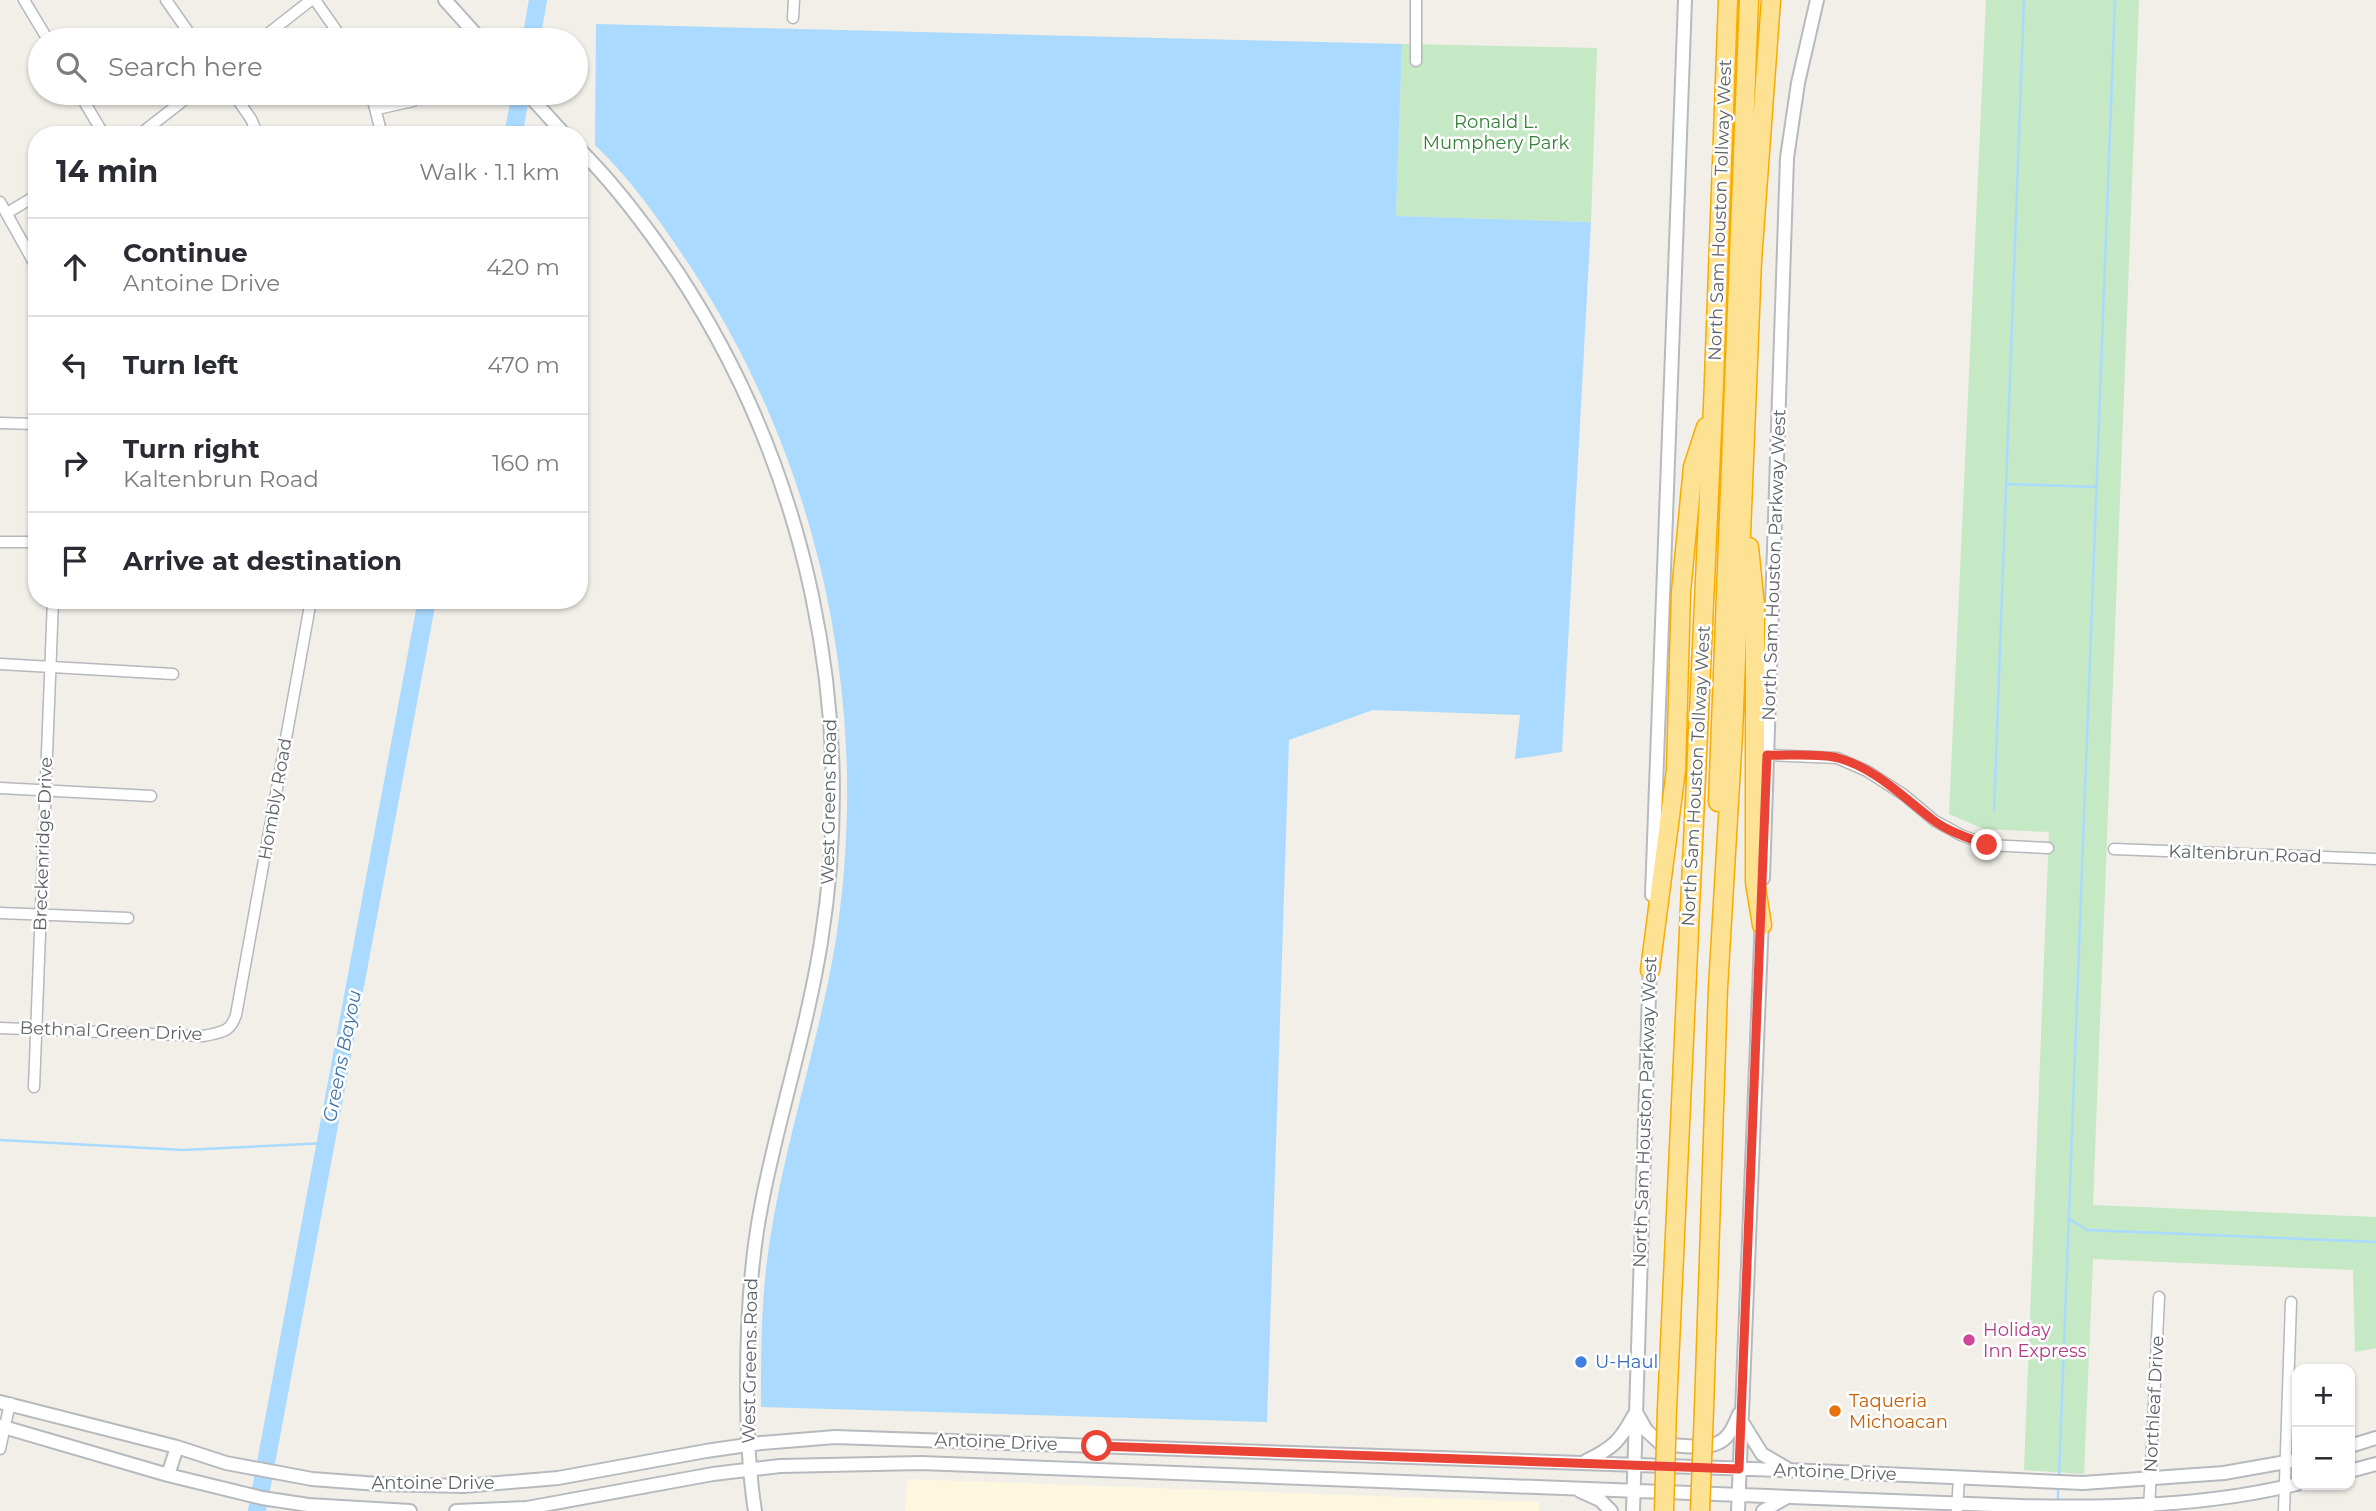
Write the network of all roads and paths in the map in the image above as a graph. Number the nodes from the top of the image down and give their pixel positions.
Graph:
1 (24, 0) edge
2 (166, 0) edge
3 (313, 0) edge
4 (445, 0) edge
5 (794, 0) edge
6 (1416, 0) edge
7 (1685, 0) edge
8 (1717, 0) edge
9 (1728, 0) edge
10 (1749, 0) edge
11 (1771, 0) edge
12 (1817, 0) edge
13 (793, 18) dead end
14 (41, 28) edge
15 (186, 28) edge
16 (276, 28) edge
17 (334, 28) edge
18 (470, 28) edge
19 (1726, 41) junction
20 (1416, 61) dead end
21 (86, 105) edge
22 (178, 105) edge
23 (241, 105) edge
24 (375, 105) edge
25 (397, 105) edge
26 (538, 105) edge
27 (376, 110) junction
28 (99, 126) edge
29 (151, 126) edge
30 (254, 126) edge
31 (380, 126) edge
32 (556, 126) edge
33 (588, 159) edge
34 (28, 201) edge
35 (0, 202) edge
36 (7, 214) junction
37 (28, 252) edge
38 (1713, 407) junction
39 (0, 423) edge
40 (28, 424) edge
41 (1742, 483) junction
42 (0, 542) edge
43 (28, 542) edge
44 (53, 609) edge
45 (309, 609) edge
46 (0, 664) edge
47 (50, 666) junction
48 (173, 674) dead end
49 (1767, 755) junction
50 (0, 788) edge
51 (45, 790) junction
52 (151, 796) dead end
53 (2048, 848) dead end
54 (2114, 849) dead end
55 (2376, 859) edge
56 (0, 913) edge
57 (40, 915) junction
58 (128, 918) dead end
59 (1762, 925) junction
60 (1650, 970) junction
61 (1718, 988) junction
62 (239, 998) joint
63 (0, 1028) edge
64 (36, 1029) junction
65 (34, 1087) dead end
66 (2159, 1297) dead end
67 (2291, 1302) dead end
68 (5, 1403) edge
69 (1636, 1411) junction
70 (1742, 1415) junction
71 (3, 1426) edge
72 (2376, 1438) edge
73 (922, 1439) junction
74 (2355, 1444) edge
75 (747, 1445) junction
76 (1097, 1446) junction
77 (177, 1447) junction
78 (0, 1449) edge
79 (1268, 1451) junction
80 (1442, 1458) junction
81 (2291, 1461) edge
82 (921, 1463) junction
83 (1582, 1463) junction
84 (2376, 1464) edge
85 (1634, 1465) junction
86 (749, 1469) junction
87 (1097, 1469) junction
88 (1739, 1469) junction
89 (2355, 1470) edge
90 (1793, 1471) junction
91 (168, 1475) junction
92 (1267, 1476) junction
93 (1959, 1477) junction
94 (558, 1478) junction
95 (2151, 1478) junction
96 (1441, 1483) junction
97 (378, 1485) junction
98 (2291, 1486) edge
99 (1573, 1488) junction
100 (1633, 1490) junction
101 (1738, 1494) junction
102 (1788, 1497) junction
103 (563, 1502) junction
104 (1958, 1507) edge
105 (2149, 1508) edge
106 (375, 1510) edge
107 (410, 1511) edge
108 (456, 1511) edge
109 (755, 1511) edge
110 (1611, 1511) edge
111 (1633, 1511) edge
112 (1664, 1511) edge
113 (1700, 1511) edge
114 (1738, 1511) edge
115 (1763, 1511) edge
116 (2284, 1511) edge

1 - 14 street
2 - 15 street
3 - 16 street
3 - 17 street
4 - 18 main road
5 - 13 street
6 - 20 street
7 - 60 main road, North Sam Houston Parkway West
8 - 19 highway, North Sam Houston Tollway West
9 - 19 highway, North Sam Houston Tollway West
10 - 61 highway, North Sam Houston Tollway West
11 - 41 highway, North Sam Houston Tollway West
12 - 49 main road, North Sam Houston Parkway West
19 - 38 highway, North Sam Houston Tollway West
21 - 28 street
22 - 29 street
23 - 30 street
24 - 27 street
25 - 27 street
26 - 32 main road
27 - 31 street
33 - 75 main road, West Greens Road
34 - 36 street
35 - 36 street
36 - 37 street
38 - 60 highway
38 - 112 highway, North Sam Houston Tollway West, bridge
39 - 40 street
41 - 59 highway
41 - 61 highway, North Sam Houston Tollway West
42 - 43 street
44 - 47 street, Breckenridge Drive
45 - 62 street, Hombly Road
46 - 47 street
47 - 48 street
47 - 51 street, Breckenridge Drive
49 - 53 street
49 - 59 main road, North Sam Houston Parkway West
50 - 51 street
51 - 52 street
51 - 57 street, Breckenridge Drive
54 - 55 street, Kaltenbrun Road
56 - 57 street
57 - 58 street
57 - 64 street, Breckenridge Drive
59 - 70 main road, North Sam Houston Parkway West
60 - 69 main road, North Sam Houston Parkway West
61 - 113 highway, North Sam Houston Tollway West, bridge
62 - 64 street, Bethnal Green Drive
63 - 64 street, Bethnal Green Drive
64 - 65 street, Breckenridge Drive
66 - 95 street, Northleaf Drive
67 - 81 street
68 - 71 street
68 - 77 main road, Antoine Drive
69 - 70 main road
69 - 83 main road
69 - 85 main road, North Sam Houston Parkway West
70 - 88 main road, North Sam Houston Parkway West
70 - 90 main road
71 - 78 street
71 - 91 main road, Antoine Drive
72 - 74 main road
73 - 75 main road, Antoine Drive
73 - 76 main road, Antoine Drive
73 - 82 main road
75 - 86 main road, West Greens Road
75 - 94 main road, Antoine Drive
76 - 79 main road, Antoine Drive
76 - 87 main road
77 - 91 main road
77 - 97 main road, Antoine Drive
79 - 80 main road, Antoine Drive
79 - 92 main road
80 - 83 main road, Antoine Drive
80 - 96 main road
81 - 95 main road, Antoine Drive
81 - 98 street
82 - 86 main road, Antoine Drive
82 - 87 main road, Antoine Drive
83 - 85 main road, Antoine Drive
84 - 89 main road
85 - 88 main road, Antoine Drive
85 - 100 main road, North Sam Houston Parkway West
86 - 103 main road, Antoine Drive
86 - 109 main road, West Greens Road
87 - 92 main road, Antoine Drive
88 - 90 main road, Antoine Drive
88 - 101 main road, North Sam Houston Parkway West
90 - 93 main road, Antoine Drive
91 - 106 main road, Antoine Drive
92 - 96 main road, Antoine Drive
93 - 95 main road, Antoine Drive
93 - 104 street
94 - 97 main road, Antoine Drive
94 - 103 main road
95 - 105 street, Northleaf Drive
96 - 99 main road, Antoine Drive
97 - 106 main road
98 - 105 main road, Antoine Drive
98 - 116 street
99 - 100 main road, Antoine Drive
99 - 110 main road
100 - 101 main road, Antoine Drive
100 - 111 main road, North Sam Houston Parkway West
101 - 102 main road, Antoine Drive
101 - 114 main road, North Sam Houston Parkway West
102 - 104 main road, Antoine Drive
102 - 115 main road
103 - 108 main road, Antoine Drive
104 - 105 main road, Antoine Drive
106 - 107 main road, Antoine Drive

